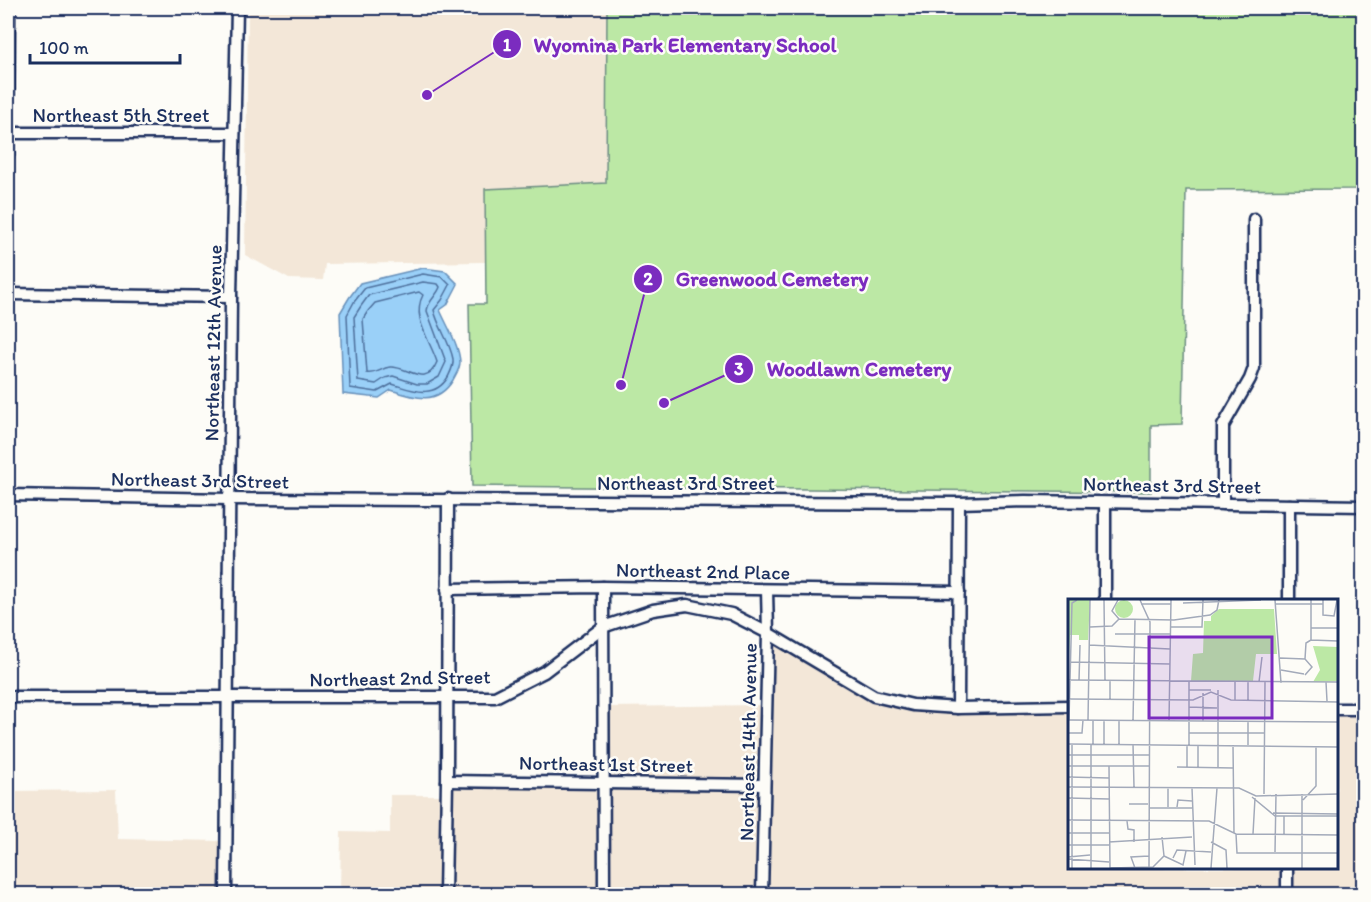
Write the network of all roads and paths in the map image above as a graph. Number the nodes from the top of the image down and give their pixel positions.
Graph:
1 (9, 8) edge
2 (237, 8) edge
3 (8, 133) edge
4 (234, 133) junction
5 (8, 155) edge
6 (1254, 219) dead end
7 (8, 294) edge
8 (231, 297) junction
9 (8, 495) edge
10 (229, 499) junction
11 (448, 499) junction
12 (959, 503) junction
13 (1105, 503) junction
14 (1223, 504) junction
15 (1289, 505) junction
16 (1364, 506) edge
17 (603, 587) junction
18 (682, 588) junction
19 (447, 589) junction
20 (767, 590) junction
21 (959, 592) junction
22 (1105, 599) edge
23 (1289, 599) edge
24 (683, 606) junction
25 (603, 627) junction
26 (768, 633) junction
27 (8, 696) edge
28 (228, 697) junction
29 (447, 698) junction
30 (1068, 706) edge
31 (958, 708) junction
32 (1338, 709) edge
33 (1364, 709) edge
34 (447, 781) junction
35 (604, 781) junction
36 (764, 784) junction
37 (1287, 869) edge
38 (226, 894) edge
39 (445, 894) edge
40 (604, 894) edge
41 (762, 894) edge
42 (1287, 894) edge

1 - 3 street
2 - 4 street, Northeast 12th Avenue
3 - 4 street, Northeast 5th Street
3 - 5 street
4 - 8 street, Northeast 12th Avenue
6 - 14 street
7 - 8 street
8 - 10 street, Northeast 12th Avenue
9 - 10 street, Northeast 3rd Street
10 - 11 street, Northeast 3rd Street
10 - 28 street, Northeast 12th Avenue
11 - 12 street, Northeast 3rd Street
11 - 19 street
12 - 13 street, Northeast 3rd Street
12 - 21 street
13 - 14 street, Northeast 3rd Street
13 - 22 street
14 - 15 street, Northeast 3rd Street
15 - 16 street, Northeast 3rd Street
15 - 23 street
17 - 18 street, Northeast 2nd Place
17 - 19 street, Northeast 2nd Place
17 - 25 street
18 - 20 street, Northeast 2nd Place
18 - 24 street
19 - 29 street
20 - 21 street, Northeast 2nd Place
20 - 26 street, Northeast 14th Avenue
21 - 31 street
24 - 25 street, Northeast 2nd Street
24 - 26 street, Northeast 2nd Street
25 - 29 street, Northeast 2nd Street
25 - 35 street
26 - 31 street, Northeast 2nd Street
26 - 36 street, Northeast 14th Avenue
27 - 28 street, Northeast 2nd Street
28 - 29 street, Northeast 2nd Street
28 - 38 street, Northeast 12th Avenue
29 - 34 street
30 - 31 street, Northeast 2nd Street
32 - 33 street
34 - 35 street, Northeast 1st Street
34 - 39 street
35 - 36 street, Northeast 1st Street
35 - 40 street
36 - 41 street, Northeast 14th Avenue
37 - 42 street

